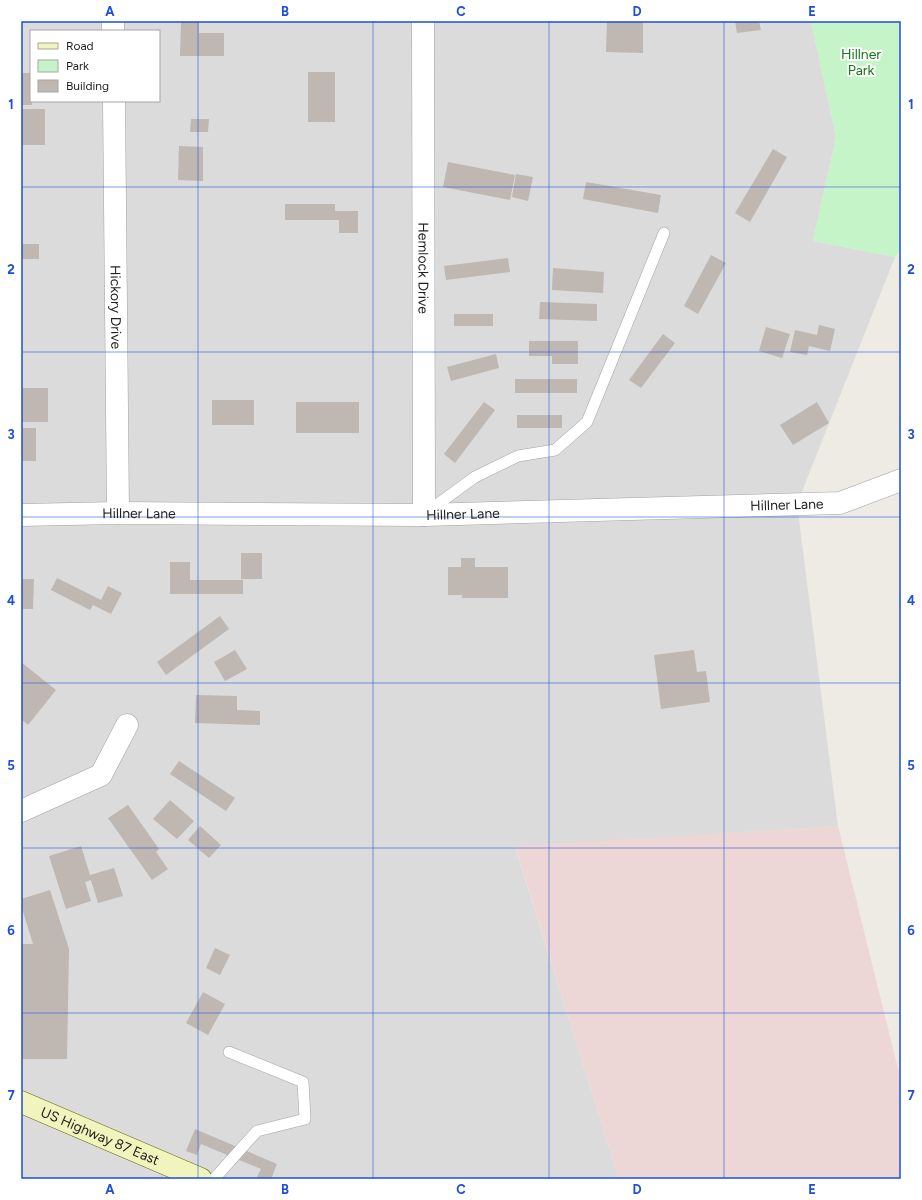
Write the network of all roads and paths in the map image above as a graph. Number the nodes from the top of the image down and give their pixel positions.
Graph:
1 (422, 21) edge
2 (114, 102) edge
3 (664, 234) dead end
4 (901, 480) edge
5 (118, 513) junction
6 (21, 515) edge
7 (424, 515) junction
8 (127, 725) dead end
9 (21, 811) edge
10 (229, 1052) dead end
11 (21, 1102) edge
12 (201, 1179) edge
13 (214, 1179) edge

1 - 7 street, Hemlock Drive
2 - 5 street, Hickory Drive
3 - 7 lane
4 - 7 street, Hillner Lane
5 - 6 street, Hillner Lane
5 - 7 street, Hillner Lane
8 - 9 street
10 - 13 lane
11 - 12 street, US Highway 87 East

